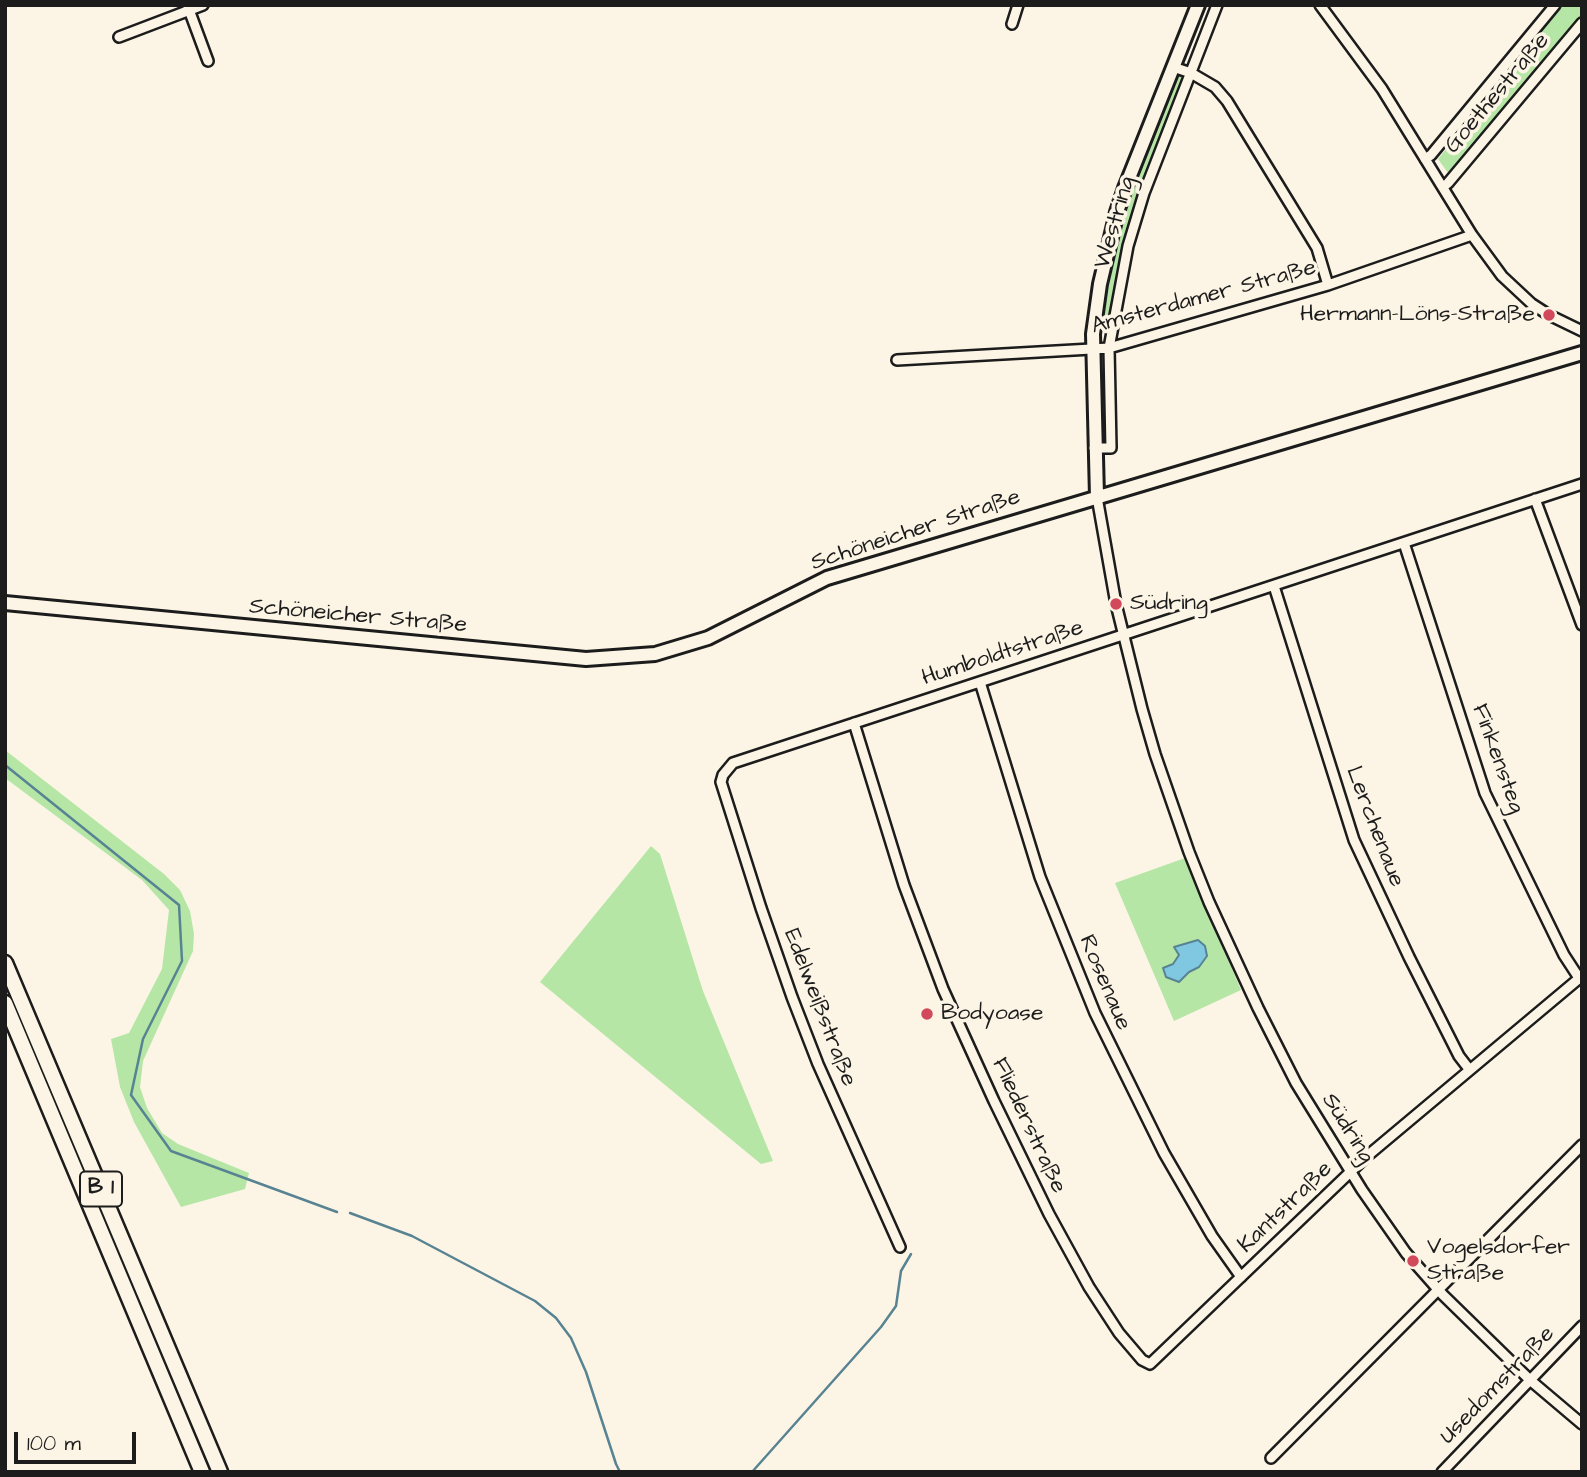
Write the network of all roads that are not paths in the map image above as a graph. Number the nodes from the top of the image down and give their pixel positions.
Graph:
1 (203, 5) edge
2 (1018, 5) edge
3 (1217, 5) edge
4 (1320, 5) edge
5 (1555, 5) edge
6 (1194, 6) edge
7 (189, 8) edge
8 (1582, 23) edge
9 (1012, 24) dead end
10 (119, 37) dead end
11 (208, 61) dead end
12 (1173, 67) junction
13 (1191, 73) junction
14 (1425, 159) junction
15 (1443, 187) junction
16 (1472, 235) junction
17 (1328, 285) junction
18 (1582, 331) edge
19 (1109, 348) junction
20 (1093, 349) junction
21 (1582, 353) edge
22 (897, 360) dead end
23 (1094, 448) junction
24 (1582, 484) edge
25 (1097, 497) junction
26 (1535, 499) junction
27 (1404, 543) junction
28 (1274, 586) junction
29 (5, 603) edge
30 (1582, 625) edge
31 (1124, 634) junction
32 (980, 682) junction
33 (854, 723) junction
34 (721, 777) joint
35 (5, 963) edge
36 (1580, 977) edge
37 (5, 1003) edge
38 (1469, 1069) junction
39 (1582, 1145) edge
40 (1350, 1172) junction
41 (900, 1247) dead end
42 (1241, 1277) junction
43 (1437, 1290) junction
44 (1582, 1326) edge
45 (1150, 1364) joint
46 (1530, 1380) junction
47 (1582, 1424) edge
48 (1271, 1458) dead end
49 (202, 1472) edge
50 (220, 1472) edge
51 (1442, 1472) edge

1 - 7 street
2 - 9 street
3 - 13 street, Westring
4 - 14 street
5 - 14 street, Goethestraße
6 - 12 main road, Westring
7 - 10 street
7 - 11 street
8 - 15 street, Goethestraße
12 - 13 street
12 - 20 main road, Westring
13 - 17 street
13 - 19 street, Westring
14 - 15 street
15 - 16 street
16 - 17 street, Amsterdamer Straße
16 - 18 street
17 - 19 street, Amsterdamer Straße
19 - 20 street, Amsterdamer Straße
19 - 23 street, Westring
20 - 22 street, Amsterdamer Straße
20 - 23 main road, Westring
21 - 25 main road, Schöneicher Straße
23 - 25 main road, Westring
24 - 26 street, Humboldtstraße
25 - 29 main road, Schöneicher Straße
25 - 31 street, Südring
26 - 27 street, Humboldtstraße
26 - 30 street
27 - 28 street, Humboldtstraße
27 - 36 street, Finkensteg
28 - 31 street, Humboldtstraße
28 - 38 street, Lerchenaue
31 - 32 street, Humboldtstraße
31 - 40 street, Südring
32 - 33 street, Humboldtstraße
32 - 42 street, Rosenaue
33 - 34 street, Humboldtstraße
33 - 45 street, Fliederstraße
34 - 41 street, Edelweißstraße
35 - 50 main road, B 1
36 - 38 street, Kantstraße
37 - 49 main road, B 1
38 - 40 street, Kantstraße
39 - 43 street
40 - 42 street, Kantstraße
40 - 43 street, Südring
42 - 45 street, Kantstraße
43 - 46 street, Südring
43 - 48 street
44 - 46 street, Usedomstraße
46 - 47 street, Südring
46 - 51 street, Usedomstraße

